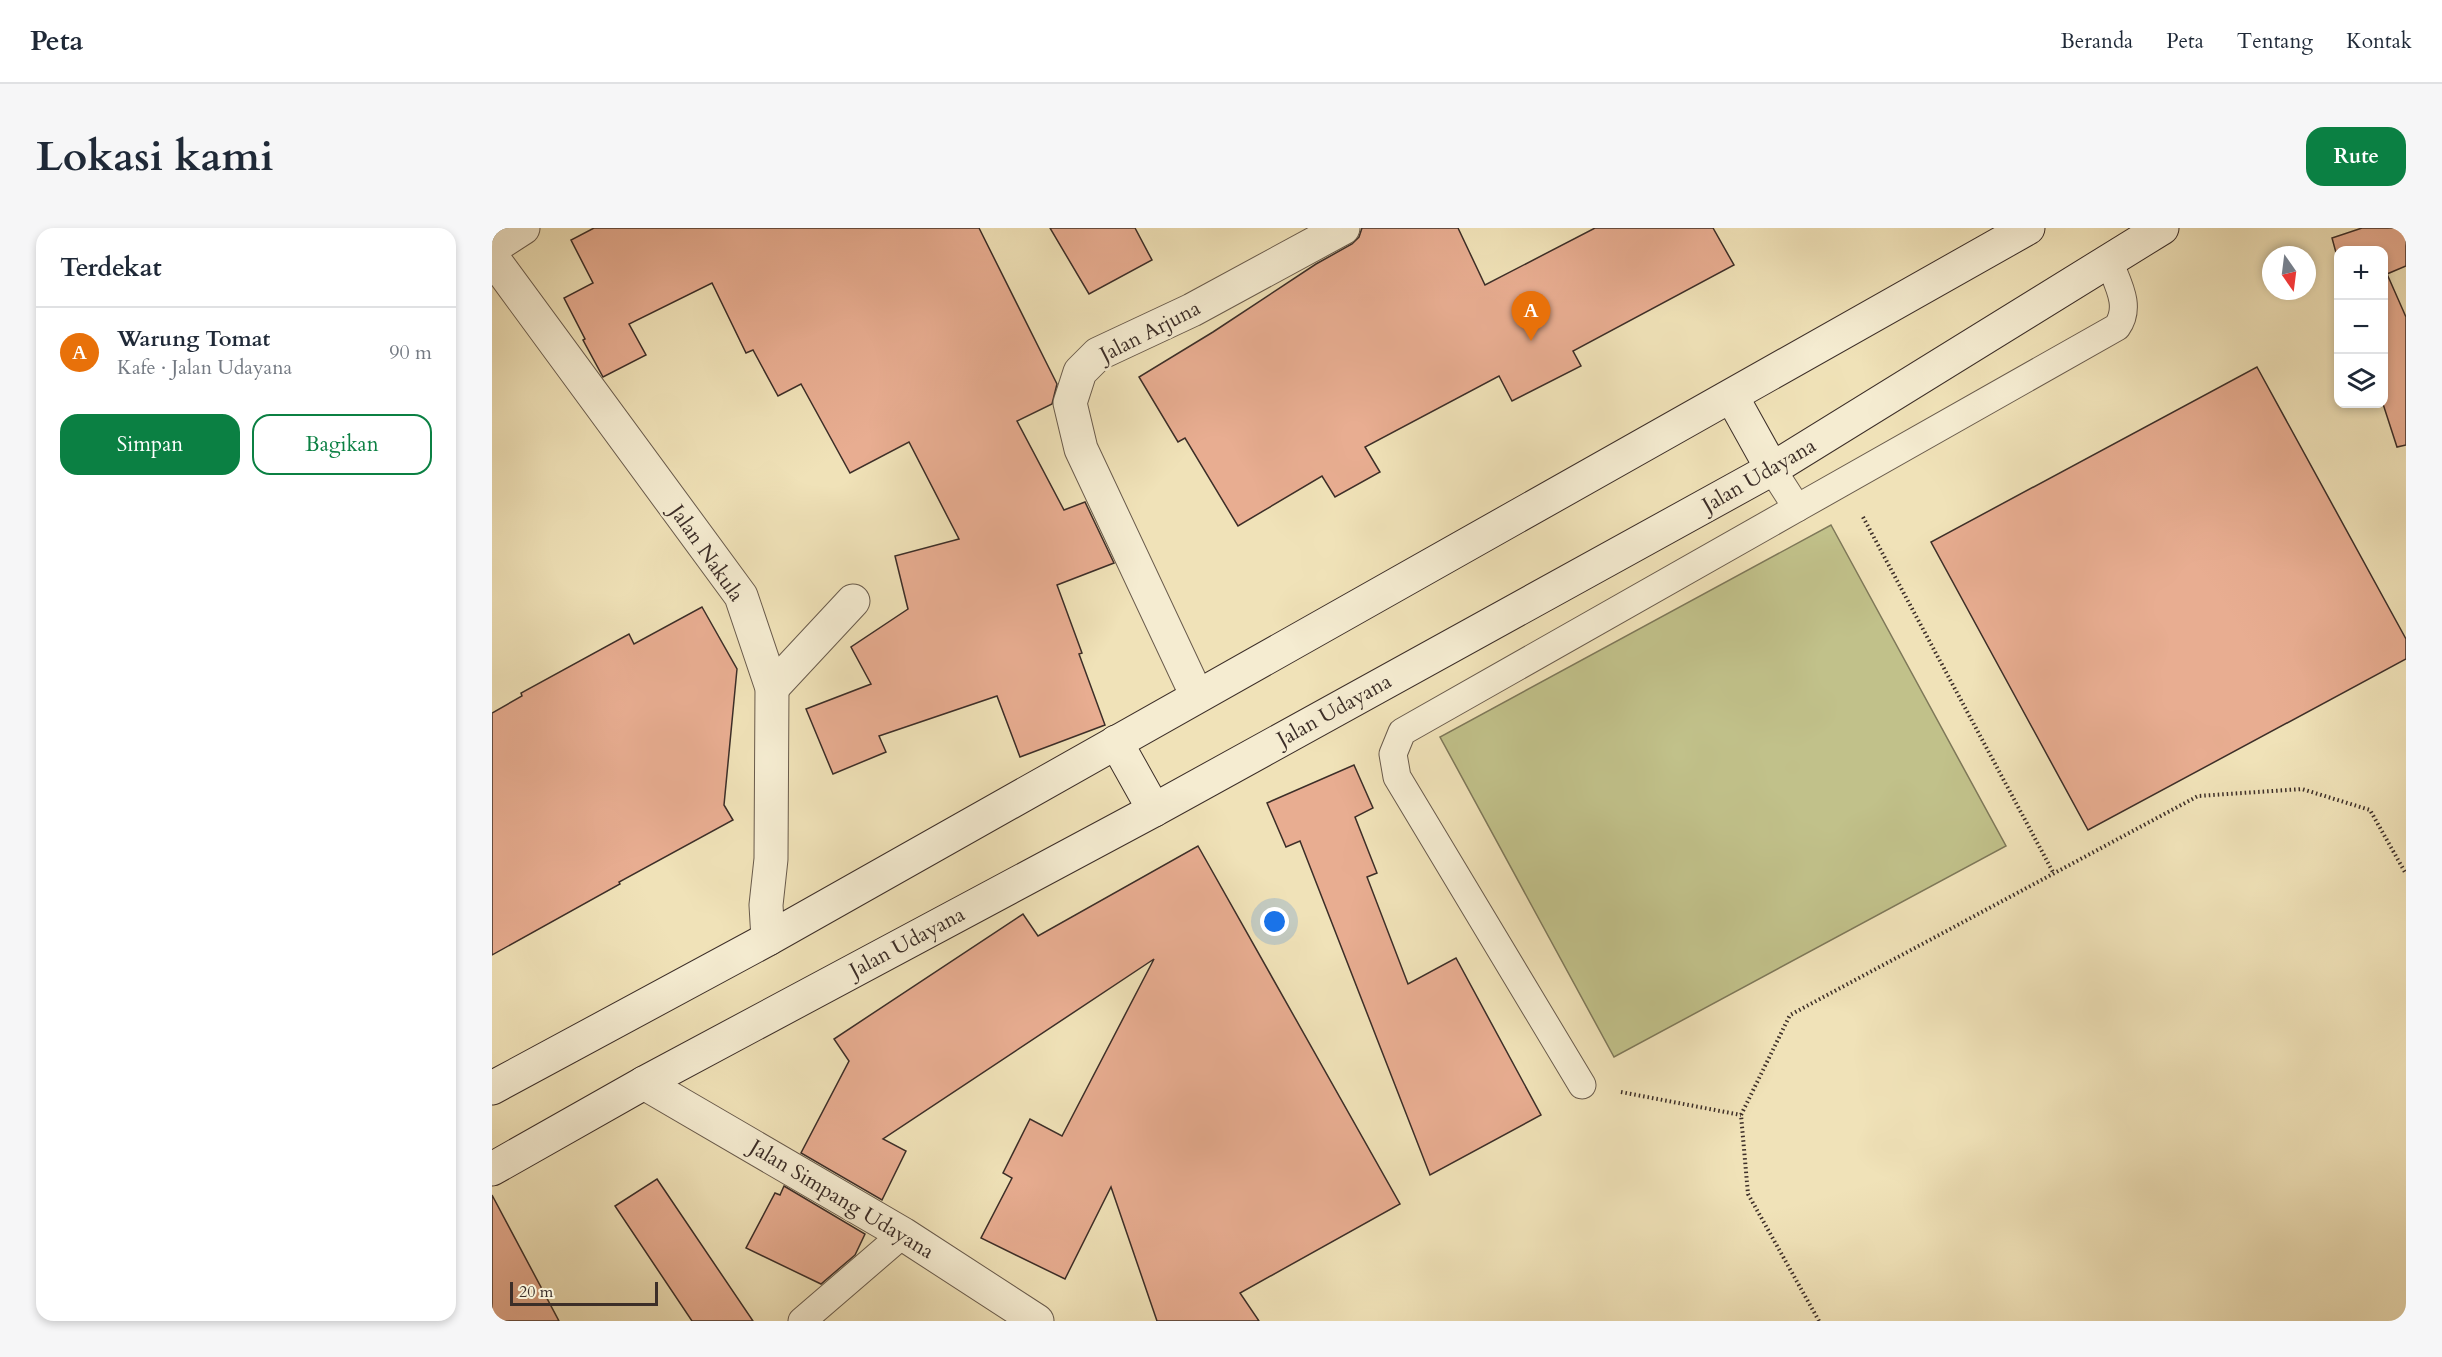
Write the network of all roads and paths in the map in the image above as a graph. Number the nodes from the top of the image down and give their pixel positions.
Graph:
1 (523, 228) edge
2 (1343, 228) edge
3 (2028, 228) edge
4 (2162, 228) edge
5 (492, 249) edge
6 (492, 257) edge
7 (2109, 261) junction
8 (1732, 397) junction
9 (1772, 469) junction
10 (1797, 508) junction
11 (1865, 521) dead end
12 (853, 601) dead end
13 (772, 688) junction
14 (1197, 696) junction
15 (1116, 742) junction
16 (1154, 810) junction
17 (2054, 874) junction
18 (2406, 874) edge
19 (768, 939) junction
20 (644, 1083) junction
21 (1582, 1085) joint
22 (492, 1088) edge
23 (1741, 1115) junction
24 (492, 1169) edge
25 (903, 1234) junction
26 (802, 1321) edge
27 (1037, 1321) edge
28 (1819, 1321) edge

1 - 5 street
2 - 14 street, Jalan Arjuna
3 - 8 street
4 - 7 street, Jalan Udayana
6 - 13 street, Jalan Nakula
7 - 9 street, Jalan Udayana
7 - 10 lane
8 - 9 street
8 - 14 street
9 - 10 lane
9 - 16 street, Jalan Udayana
10 - 21 lane
11 - 17 path
12 - 13 street
13 - 19 street, Jalan Nakula
14 - 15 street
15 - 16 street
15 - 19 street
16 - 20 street, Jalan Udayana
17 - 18 path
17 - 23 path
19 - 22 street
20 - 24 street, Jalan Udayana
20 - 25 street, Jalan Simpang Udayana
21 - 23 path
23 - 28 path
25 - 26 lane
25 - 27 street, Jalan Simpang Udayana

